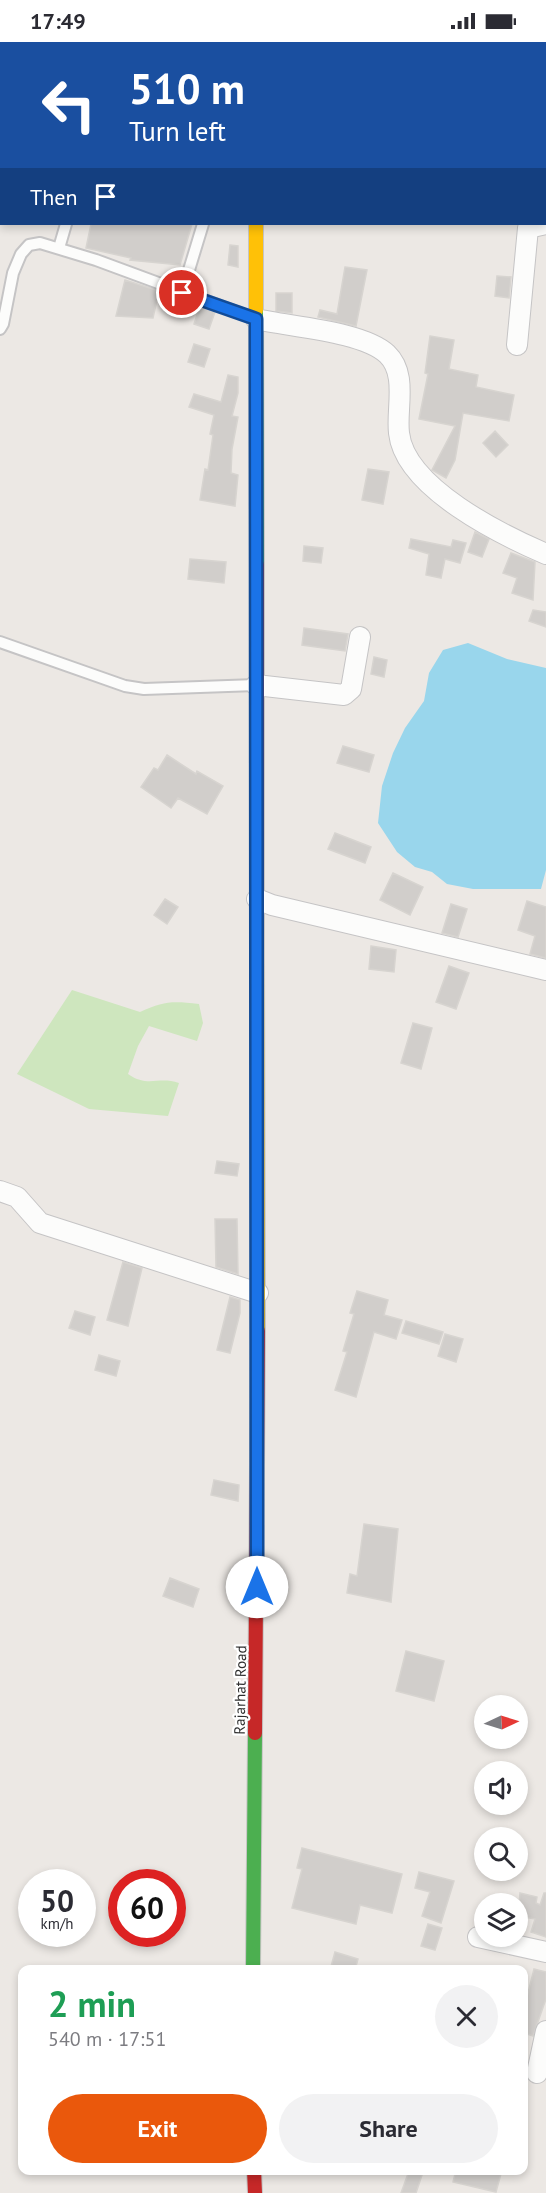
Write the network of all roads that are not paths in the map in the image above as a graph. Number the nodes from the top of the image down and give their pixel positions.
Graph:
1 (66, 225) edge
2 (203, 225) edge
3 (256, 225) edge
4 (534, 225) edge
5 (59, 248) junction
6 (182, 293) junction
7 (268, 322) junction
8 (0, 329) edge
9 (518, 345) dead end
10 (546, 554) edge
11 (360, 637) dead end
12 (0, 642) edge
13 (267, 685) junction
14 (268, 903) junction
15 (546, 970) edge
16 (0, 1191) edge
17 (258, 1293) junction
18 (525, 1947) edge
19 (546, 1952) edge
20 (254, 1965) edge
21 (546, 2031) edge
22 (535, 2073) edge
23 (254, 2175) edge
24 (255, 2193) edge

1 - 5 lane
2 - 6 lane
3 - 7 main road, Rajarhat Road
4 - 9 street
5 - 6 lane
5 - 8 lane
6 - 7 lane
7 - 10 street
7 - 13 main road, Rajarhat Road
11 - 13 street
12 - 13 lane
13 - 14 main road, Rajarhat Road
14 - 15 street
14 - 17 main road, Rajarhat Road
16 - 17 street
17 - 20 main road, Rajarhat Road
18 - 19 street
21 - 22 street
23 - 24 main road

